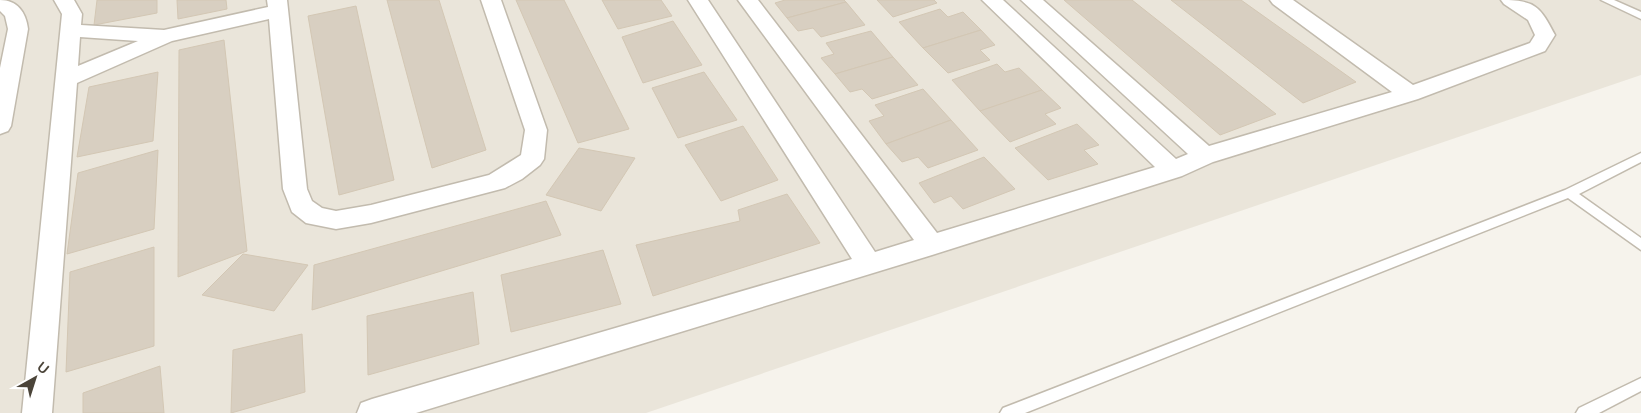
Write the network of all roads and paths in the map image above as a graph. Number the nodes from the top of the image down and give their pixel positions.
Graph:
1 (64, 0) edge
2 (491, 0) edge
3 (698, 0) edge
4 (748, 0) edge
5 (992, 0) edge
6 (1032, 0) edge
7 (1280, 0) edge
8 (1511, 0) edge
9 (1606, 0) edge
10 (0, 2) edge
11 (278, 6) edge
12 (1641, 16) edge
13 (70, 30) junction
14 (166, 36) junction
15 (5, 61) edge
16 (68, 79) junction
17 (1410, 94) junction
18 (0, 126) edge
19 (1205, 156) junction
20 (1641, 157) edge
21 (1173, 170) junction
22 (1569, 193) junction
23 (932, 245) junction
24 (1641, 245) edge
25 (869, 264) junction
26 (1641, 384) edge
27 (37, 413) edge
28 (372, 413) edge
29 (1008, 413) edge
30 (1584, 413) edge

1 - 13 street
2 - 11 street
3 - 25 street
4 - 23 street
5 - 21 street
6 - 19 street
7 - 17 street
8 - 17 street
9 - 12 lane
10 - 15 street
11 - 14 street
13 - 14 street
13 - 16 street
14 - 16 street
15 - 18 street
16 - 27 street
17 - 19 street
19 - 21 street
20 - 22 lane
21 - 23 street
22 - 24 lane
22 - 29 lane
23 - 25 street
25 - 28 street
26 - 30 lane

